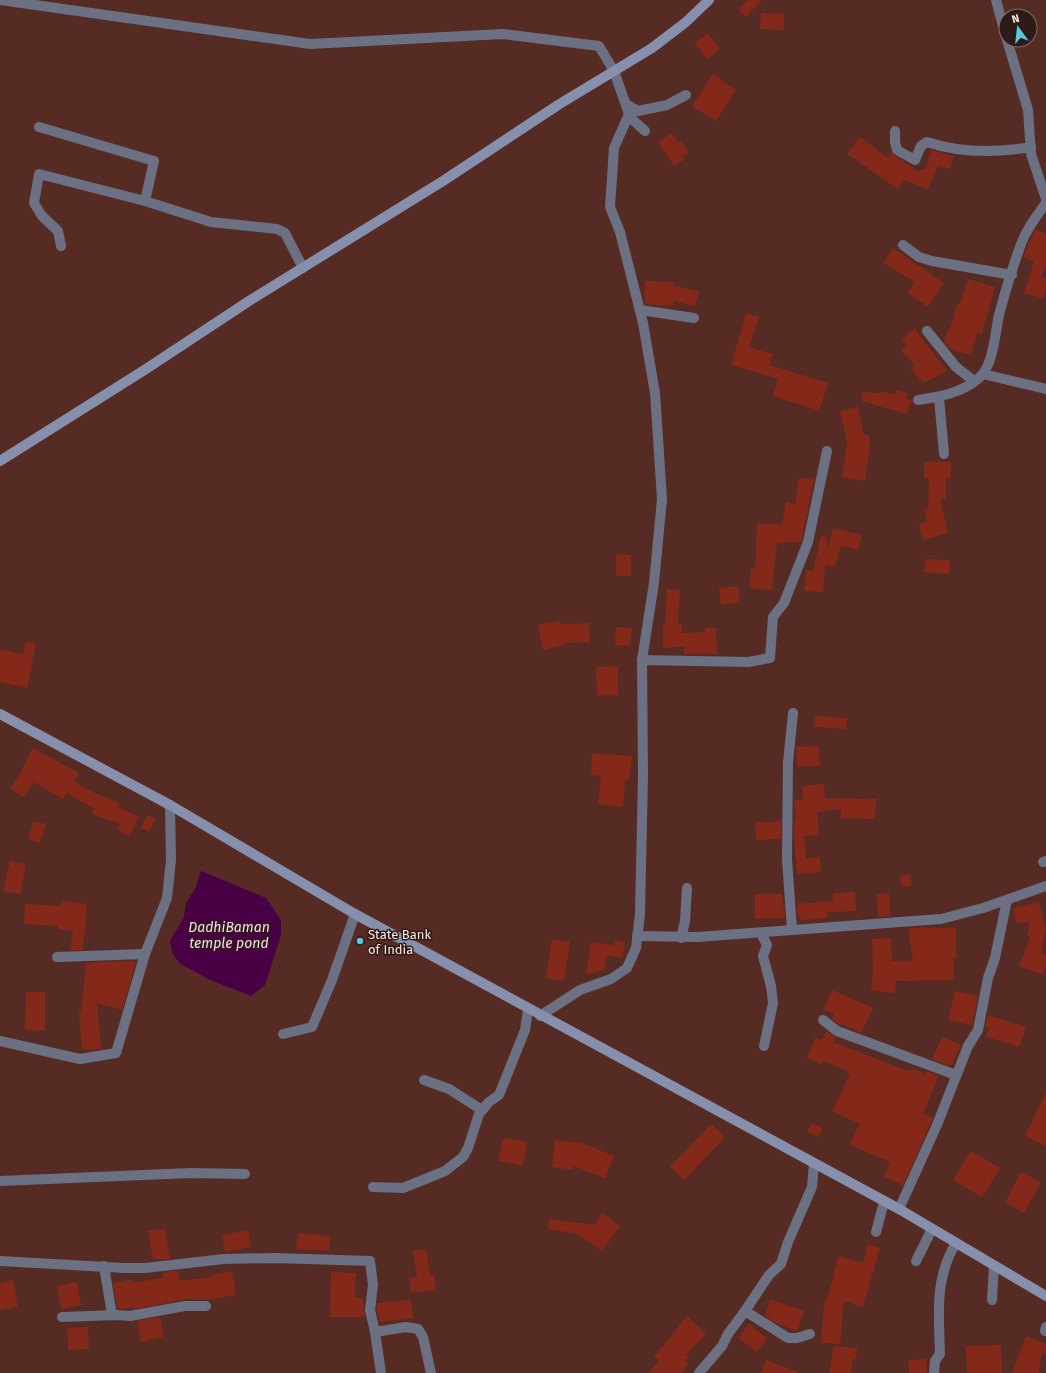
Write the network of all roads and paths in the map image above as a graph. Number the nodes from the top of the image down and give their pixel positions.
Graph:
1 (0, 0) edge
2 (709, 0) edge
3 (1009, 48) edge
4 (614, 71) junction
5 (686, 95) dead end
6 (626, 104) junction
7 (39, 128) dead end
8 (645, 131) dead end
9 (895, 131) dead end
10 (1031, 147) junction
11 (1046, 199) edge
12 (145, 202) junction
13 (1046, 203) edge
14 (903, 245) dead end
15 (62, 246) dead end
16 (303, 268) junction
17 (1012, 275) junction
18 (640, 310) junction
19 (694, 318) dead end
20 (927, 331) dead end
21 (982, 374) junction
22 (974, 381) junction
23 (1046, 389) edge
24 (939, 397) junction
25 (918, 400) dead end
26 (827, 451) dead end
27 (944, 454) dead end
28 (0, 461) edge
29 (642, 660) junction
30 (793, 713) dead end
31 (0, 714) edge
32 (170, 805) junction
33 (1046, 886) edge
34 (687, 888) dead end
35 (1007, 900) junction
36 (355, 914) junction
37 (792, 930) junction
38 (760, 933) junction
39 (637, 936) junction
40 (681, 938) junction
41 (145, 954) junction
42 (57, 957) dead end
43 (528, 1010) junction
44 (540, 1016) junction
45 (823, 1020) dead end
46 (283, 1034) dead end
47 (0, 1041) edge
48 (764, 1046) dead end
49 (956, 1075) junction
50 (424, 1080) dead end
51 (482, 1110) junction
52 (814, 1163) junction
53 (244, 1174) dead end
54 (0, 1181) edge
55 (373, 1187) dead end
56 (884, 1202) junction
57 (898, 1210) junction
58 (932, 1229) junction
59 (876, 1232) dead end
60 (956, 1243) junction
61 (0, 1261) edge
62 (916, 1261) dead end
63 (104, 1266) junction
64 (994, 1266) junction
65 (1046, 1296) edge
66 (992, 1300) dead end
67 (206, 1306) dead end
68 (745, 1311) junction
69 (112, 1315) junction
70 (62, 1317) dead end
71 (375, 1332) junction
72 (810, 1334) dead end
73 (381, 1373) edge
74 (430, 1373) edge
75 (699, 1373) edge
76 (934, 1373) edge

1 - 4 street
2 - 4 street
3 - 10 street
4 - 6 street
4 - 16 street
5 - 6 street
6 - 8 street
6 - 18 street
7 - 12 street
9 - 10 street
10 - 11 street
12 - 15 street
12 - 16 street
13 - 17 street
14 - 17 street
16 - 28 street
17 - 21 street
18 - 19 street
18 - 29 street
20 - 22 street
21 - 22 street
21 - 23 street
22 - 24 street
24 - 25 street
24 - 27 street
26 - 29 street
29 - 39 street
30 - 37 street
31 - 32 street
32 - 36 street
32 - 41 street
33 - 35 street
34 - 40 street
35 - 37 street
35 - 49 street
36 - 43 street
36 - 46 street
37 - 38 street
38 - 40 street
38 - 48 street
39 - 40 street
39 - 44 street
41 - 42 street
41 - 47 street
43 - 44 street
43 - 51 street
44 - 52 street
45 - 49 street
49 - 57 street
50 - 51 street
51 - 55 street
52 - 56 street
52 - 68 street
53 - 54 street
56 - 57 street
56 - 59 street
57 - 58 street
58 - 60 street
58 - 62 street
60 - 64 street
60 - 76 street
61 - 63 street
63 - 69 street
63 - 71 street
64 - 65 street
64 - 66 street
67 - 69 street
68 - 72 street
68 - 75 street
69 - 70 street
71 - 73 street
71 - 74 street

